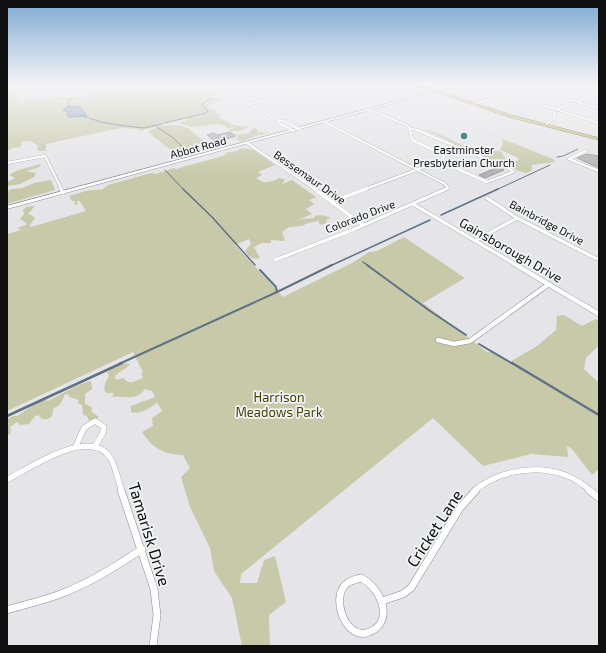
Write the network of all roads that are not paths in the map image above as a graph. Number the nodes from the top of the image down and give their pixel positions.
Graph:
1 (267, 114) edge
2 (352, 114) edge
3 (383, 114) edge
4 (383, 114) edge
5 (505, 114) edge
6 (555, 114) edge
7 (571, 114) edge
8 (386, 116) junction
9 (277, 120) junction
10 (325, 122) junction
11 (599, 123) edge
12 (544, 126) junction
13 (409, 128) junction
14 (299, 129) junction
15 (294, 131) junction
16 (599, 139) edge
17 (247, 143) junction
18 (586, 151) dead end
19 (440, 161) junction
20 (7, 163) edge
21 (417, 169) junction
22 (599, 171) edge
23 (63, 193) junction
24 (487, 198) dead end
25 (331, 202) junction
26 (413, 204) junction
27 (7, 208) edge
28 (517, 218) junction
29 (363, 226) junction
30 (475, 241) junction
31 (599, 258) edge
32 (275, 260) dead end
33 (549, 284) junction
34 (599, 314) edge
35 (438, 340) dead end
36 (76, 446) junction
37 (95, 446) junction
38 (7, 480) edge
39 (599, 498) edge
40 (142, 549) junction
41 (382, 601) junction
42 (7, 610) edge
43 (153, 646) edge

1 - 9 street
2 - 10 main road, Abbot Road
3 - 8 street
4 - 8 street
5 - 12 main road
6 - 12 street
7 - 11 street
8 - 13 street
9 - 14 street
9 - 15 street
10 - 14 main road, Abbot Road
10 - 21 street
12 - 16 main road
13 - 19 street
13 - 19 street
14 - 15 main road, Abbot Road
15 - 17 main road, Abbot Road
17 - 23 main road, Abbot Road
17 - 25 street, Bessemaur Drive
18 - 22 street
19 - 21 street
20 - 23 street
21 - 25 street
21 - 26 street, Colorado Drive
23 - 27 main road, Abbot Road
24 - 28 street, Bainbridge Drive
25 - 29 street, Bessemaur Drive
26 - 29 street, Colorado Drive
26 - 30 street, Gainsborough Drive
28 - 30 street
28 - 31 street, Bainbridge Drive
29 - 32 street, Colorado Drive
30 - 33 street, Gainsborough Drive
33 - 34 street, Gainsborough Drive
33 - 35 street
36 - 37 street, Tamarisk Drive
36 - 37 street
36 - 38 street, Tamarisk Drive
37 - 40 street, Tamarisk Drive
39 - 41 street, Cricket Lane
40 - 42 street
40 - 43 street, Tamarisk Drive
41 - 41 street

